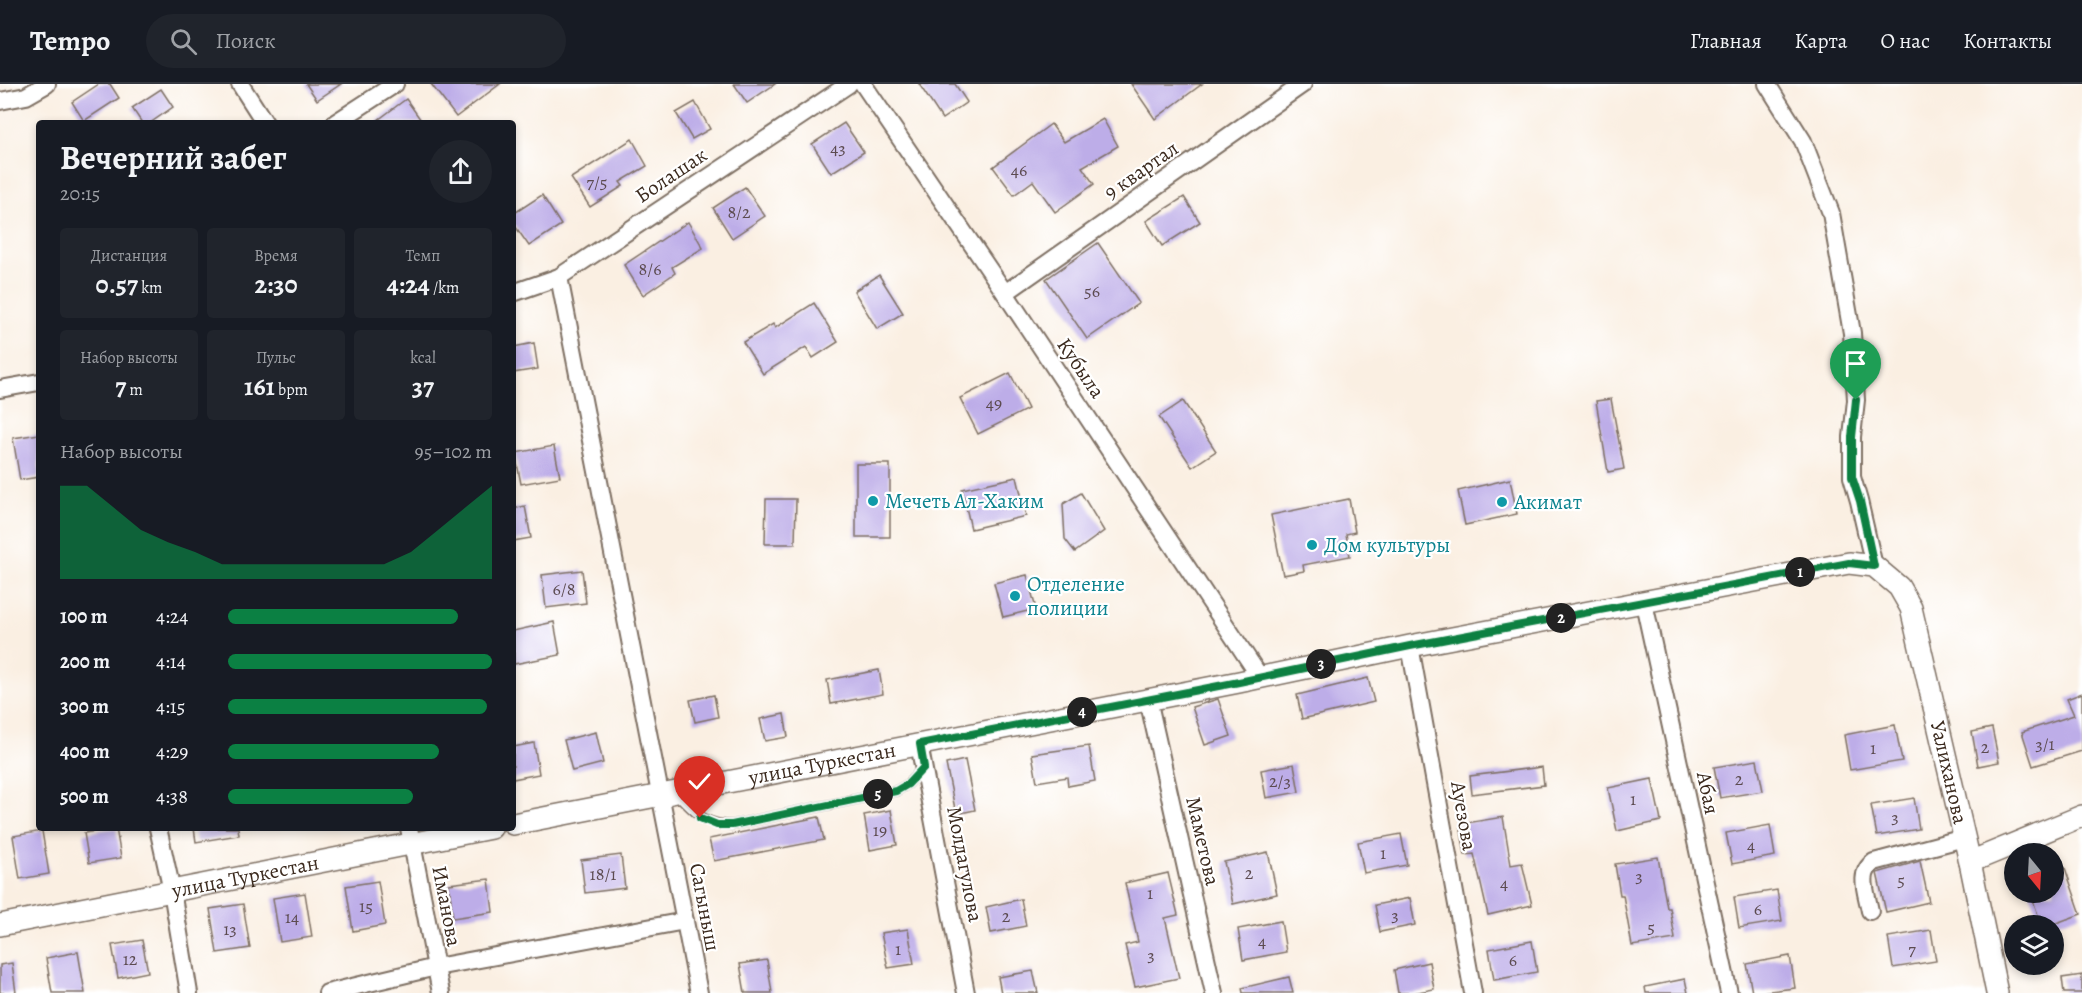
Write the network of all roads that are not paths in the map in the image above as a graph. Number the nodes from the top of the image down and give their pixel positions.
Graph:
1 (47, 84) edge
2 (240, 84) edge
3 (395, 84) edge
4 (849, 84) edge
5 (863, 84) edge
6 (1303, 84) edge
7 (1767, 84) edge
8 (0, 101) edge
9 (263, 120) edge
10 (340, 120) edge
11 (559, 277) junction
12 (516, 292) edge
13 (1005, 293) junction
14 (36, 383) edge
15 (0, 389) edge
16 (1874, 566) junction
17 (1644, 603) junction
18 (1410, 646) junction
19 (1260, 677) junction
20 (1148, 699) junction
21 (920, 744) junction
22 (924, 767) junction
23 (667, 794) junction
24 (2082, 816) edge
25 (516, 823) edge
26 (159, 831) edge
27 (461, 831) edge
28 (410, 836) edge
29 (1964, 838) junction
30 (1970, 862) junction
31 (172, 891) junction
32 (1870, 910) dead end
33 (685, 921) junction
34 (0, 925) edge
35 (436, 967) junction
36 (189, 993) edge
37 (327, 993) edge
38 (441, 993) edge
39 (699, 993) edge
40 (966, 993) edge
41 (1214, 993) edge
42 (1473, 993) edge
43 (1729, 993) edge
44 (1997, 993) edge

1 - 8 street
2 - 9 street
3 - 10 street
4 - 11 street, Болашак
5 - 13 street, Кубыла
6 - 13 street, 9 квартал
7 - 16 street
11 - 12 street, Болашак
11 - 23 street, Сагыныш
13 - 19 street, Кубыла
14 - 15 street
16 - 17 street, улица Туркестан
16 - 29 street, Уалиханова
17 - 18 street, улица Туркестан
17 - 43 street, Абая
18 - 19 street, улица Туркестан
18 - 42 street, Ауезова
19 - 20 street, улица Туркестан
20 - 21 street, улица Туркестан
20 - 41 street, Маметова
21 - 22 street, Молдагулова
21 - 23 street, улица Туркестан
22 - 23 lane
22 - 40 street, Молдагулова
23 - 25 street, улица Туркестан
23 - 33 street, Сагыныш
24 - 30 street
26 - 31 street
27 - 28 street, улица Туркестан
28 - 31 street, улица Туркестан
28 - 35 street, Иманова
29 - 30 street, Уалиханова
29 - 32 street
30 - 44 street, Уалиханова
31 - 34 street, улица Туркестан
31 - 36 street
33 - 35 street
33 - 39 street, Сагыныш
35 - 37 street
35 - 38 street, Иманова

